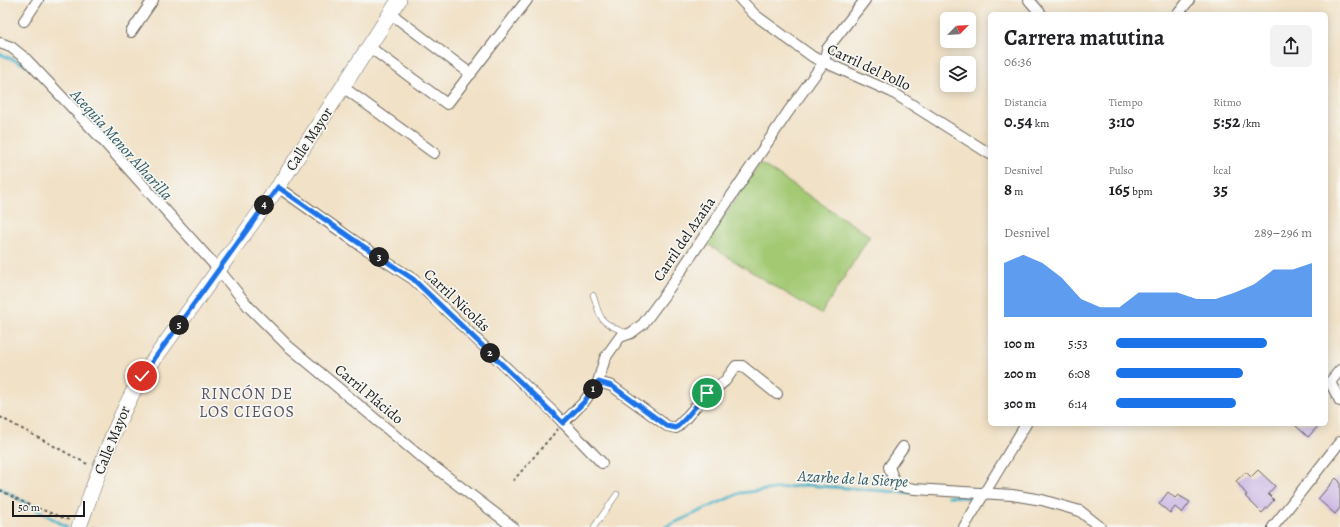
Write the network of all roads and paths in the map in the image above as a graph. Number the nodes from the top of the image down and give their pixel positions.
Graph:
1 (38, 0) edge
2 (153, 0) edge
3 (399, 0) edge
4 (741, 0) edge
5 (865, 0) edge
6 (1029, 0) edge
7 (1189, 0) edge
8 (525, 1) edge
9 (1039, 12) edge
10 (1180, 12) edge
11 (390, 13) junction
12 (24, 21) dead end
13 (131, 32) dead end
14 (0, 43) edge
15 (368, 46) junction
16 (824, 62) junction
17 (471, 74) junction
18 (343, 87) junction
19 (434, 153) dead end
20 (988, 153) edge
21 (278, 187) junction
22 (219, 270) junction
23 (594, 295) dead end
24 (631, 333) junction
25 (1340, 370) edge
26 (1328, 381) edge
27 (598, 382) junction
28 (777, 394) dead end
29 (1340, 401) edge
30 (0, 417) edge
31 (563, 423) junction
32 (1025, 426) edge
33 (1340, 442) edge
34 (903, 447) dead end
35 (602, 463) dead end
36 (99, 470) junction
37 (513, 481) dead end
38 (0, 490) edge
39 (985, 493) junction
40 (616, 494) dead end
41 (80, 525) edge
42 (513, 527) edge
43 (594, 527) edge
44 (964, 527) edge
45 (1100, 527) edge
46 (1273, 527) edge

1 - 12 street
2 - 13 street
3 - 11 main road, Calle Mayor
4 - 16 street, Carril del Pollo
5 - 16 street, Carril del Azaña
6 - 9 street
7 - 10 street
8 - 17 street
11 - 15 main road, Calle Mayor
11 - 17 street
14 - 22 street, Carril Plácido
15 - 17 street
15 - 18 main road, Calle Mayor
16 - 20 street, Carril del Pollo
16 - 24 street, Carril del Azaña
18 - 19 street
18 - 21 main road, Calle Mayor
21 - 22 main road, Calle Mayor
21 - 31 street, Carril Nicolás
22 - 36 main road, Calle Mayor
22 - 42 street, Carril Plácido
23 - 24 lane
24 - 27 street, Carril del Azaña
25 - 26 street
26 - 29 street
27 - 28 street
27 - 31 street, Carril del Azaña
30 - 36 path
31 - 35 street, Carril Nicolás
31 - 37 path
32 - 39 street
33 - 46 street
34 - 39 street
36 - 41 main road, Calle Mayor
38 - 41 path
39 - 44 street
39 - 45 street
40 - 43 lane

